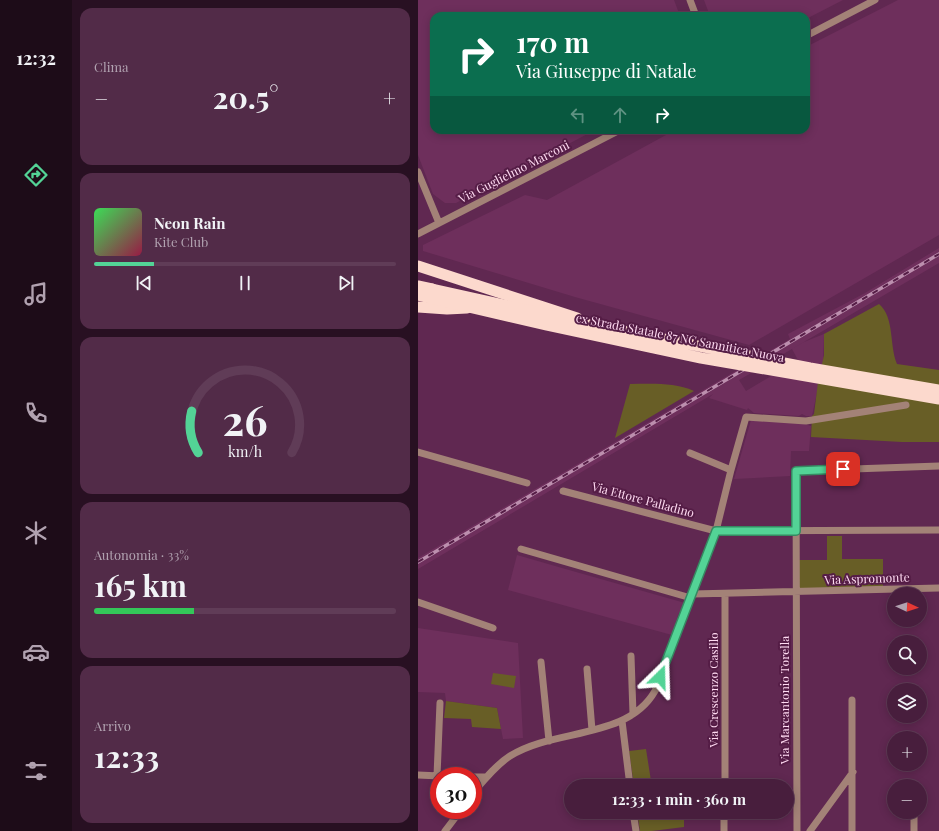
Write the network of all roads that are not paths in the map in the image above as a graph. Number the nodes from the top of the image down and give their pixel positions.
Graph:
1 (690, 0) edge
2 (875, 0) edge
3 (694, 12) edge
4 (810, 34) edge
5 (612, 134) edge
6 (418, 172) edge
7 (438, 224) junction
8 (418, 234) edge
9 (420, 266) edge
10 (418, 286) edge
11 (418, 295) edge
12 (418, 307) edge
13 (475, 308) junction
14 (598, 326) junction
15 (939, 390) edge
16 (939, 399) edge
17 (906, 405) dead end
18 (418, 452) edge
19 (690, 453) dead end
20 (939, 466) edge
21 (731, 470) junction
22 (527, 484) dead end
23 (563, 491) dead end
24 (939, 530) edge
25 (716, 531) junction
26 (796, 531) junction
27 (520, 550) dead end
28 (939, 588) edge
29 (796, 592) junction
30 (725, 594) junction
31 (692, 596) junction
32 (418, 602) edge
33 (493, 628) dead end
34 (631, 656) dead end
35 (541, 662) dead end
36 (587, 669) dead end
37 (852, 700) dead end
38 (440, 703) dead end
39 (633, 714) junction
40 (622, 721) junction
41 (592, 730) junction
42 (548, 741) junction
43 (439, 767) edge
44 (853, 772) junction
45 (418, 775) edge
46 (430, 776) edge
47 (482, 777) edge
48 (486, 777) junction
49 (629, 779) edge
50 (724, 779) edge
51 (482, 782) edge
52 (454, 819) edge
53 (634, 819) edge
54 (724, 819) edge
55 (914, 819) edge
56 (445, 831) edge
57 (636, 831) edge
58 (724, 831) edge
59 (797, 831) edge
60 (810, 831) edge
61 (852, 831) edge
62 (914, 831) edge

1 - 3 street
2 - 4 street
5 - 7 street, Via Guglielmo Marconi
6 - 7 street
7 - 8 street, Via Guglielmo Marconi
9 - 14 highway, bridge
10 - 14 highway, ex Strada Statale 87 NC Sannitica Nuova, bridge
11 - 13 highway, ex Strada Statale 87 NC Sannitica Nuova, bridge
12 - 13 highway, bridge
13 - 16 highway, ex Strada Statale 87 NC Sannitica Nuova, bridge
14 - 15 highway, ex Strada Statale 87 NC Sannitica Nuova, bridge
17 - 21 street
18 - 22 street
19 - 21 street
20 - 26 street, Via Marcantonio Torella
21 - 25 street
23 - 25 street, Via Ettore Palladino
24 - 26 street, Via Ettore Palladino
25 - 26 street, Via Ettore Palladino
25 - 31 street
26 - 29 street, Via Marcantonio Torella
27 - 31 street, Via Aspromonte
28 - 29 street, Via Aspromonte
29 - 30 street, Via Aspromonte
29 - 59 street, Via Marcantonio Torella
30 - 31 street, Via Aspromonte
30 - 50 street, Via Crescenzo Casillo
31 - 39 street
32 - 33 street
34 - 39 street
35 - 42 street
36 - 41 street
37 - 44 street
38 - 43 street
39 - 40 street
40 - 41 street
40 - 49 street
41 - 42 street
42 - 48 street
44 - 60 street
44 - 61 street
45 - 46 street
47 - 48 street
48 - 51 street
52 - 56 street
53 - 57 street
54 - 58 street
55 - 62 street

